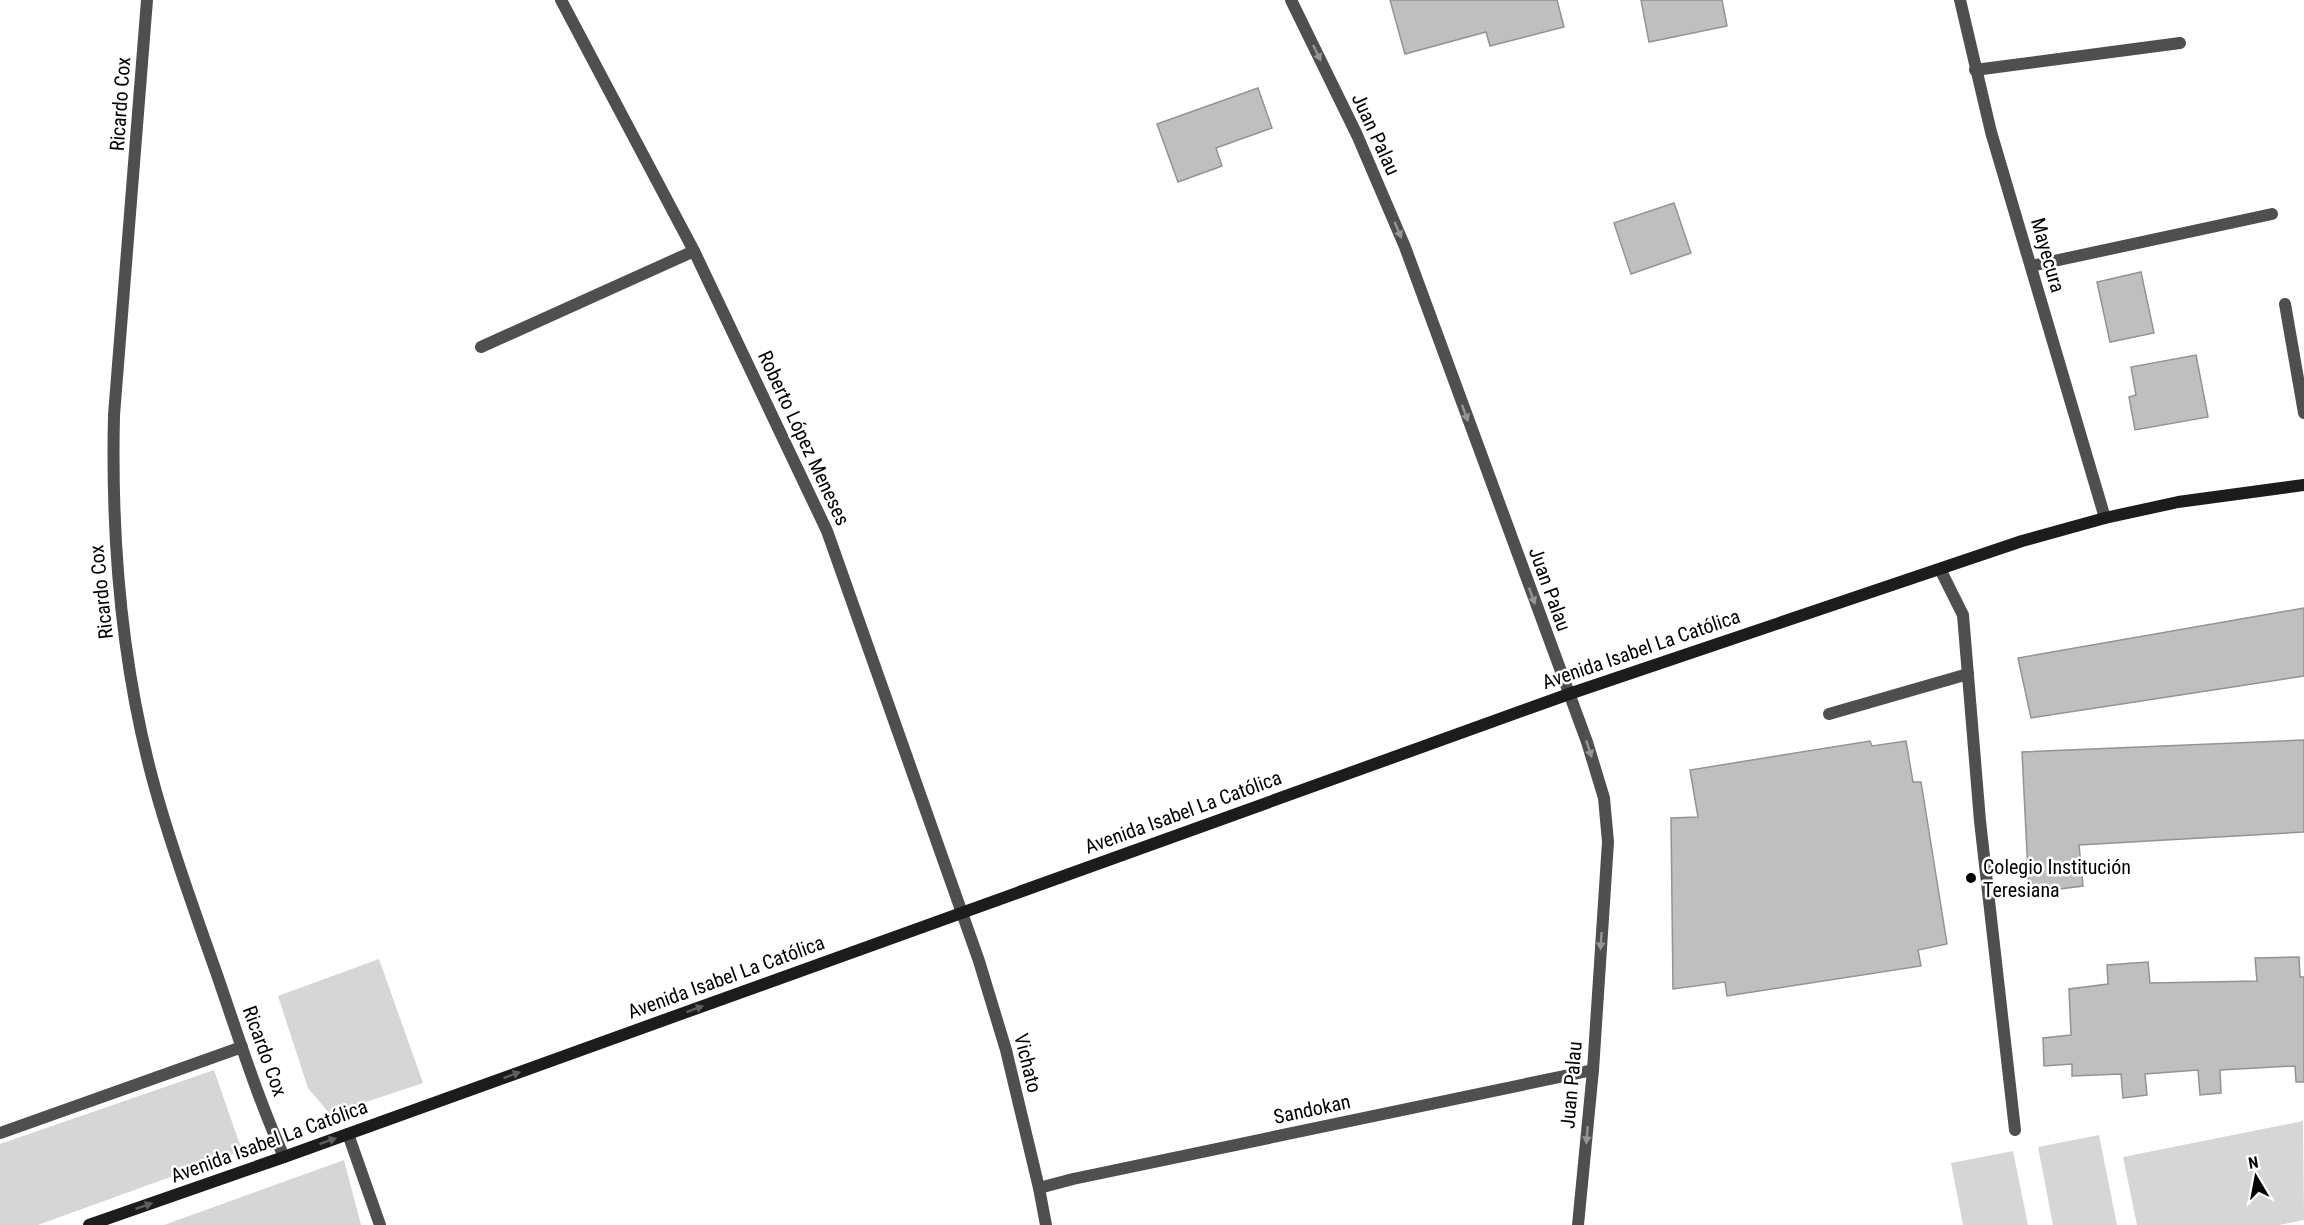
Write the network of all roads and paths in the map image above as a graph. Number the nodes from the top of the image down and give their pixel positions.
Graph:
1 (147, 0) edge
2 (561, 0) edge
3 (1291, 0) edge
4 (1960, 0) edge
5 (2180, 43) dead end
6 (1976, 70) junction
7 (2272, 214) dead end
8 (694, 251) junction
9 (2031, 266) junction
10 (2285, 304) dead end
11 (481, 348) dead end
12 (2304, 413) edge
13 (2304, 485) edge
14 (2105, 518) junction
15 (1940, 569) junction
16 (1968, 674) junction
17 (1569, 694) junction
18 (1829, 714) dead end
19 (963, 913) junction
20 (242, 1047) junction
21 (1593, 1070) junction
22 (2014, 1130) dead end
23 (0, 1133) edge
24 (348, 1134) junction
25 (284, 1157) junction
26 (1039, 1188) junction
27 (89, 1225) edge
28 (380, 1225) edge
29 (1046, 1225) edge
30 (1578, 1225) edge

1 - 20 street, Ricardo Cox
2 - 8 street, Roberto López Meneses
3 -> 17 street, Juan Palau
4 - 6 street, Mayecura
5 - 6 street
6 - 9 street, Mayecura
7 - 9 street
8 - 11 street
8 - 19 street, Roberto López Meneses
9 - 14 street, Mayecura
10 - 12 street
13 - 14 street, Avenida Isabel La Católica
14 - 15 street, Avenida Isabel La Católica
15 - 16 street
15 - 17 street, Avenida Isabel La Católica
16 - 18 street
16 - 22 street
17 - 19 street, Avenida Isabel La Católica
17 -> 21 street, Juan Palau
24 -> 19 street, Avenida Isabel La Católica
19 - 26 street, Vichato
20 - 23 street
20 - 25 street, Ricardo Cox
21 - 26 street, Sandokan
21 -> 30 street, Juan Palau
25 -> 24 street, Avenida Isabel La Católica
24 - 28 street
27 -> 25 street, Avenida Isabel La Católica
26 - 29 street, Vichato

